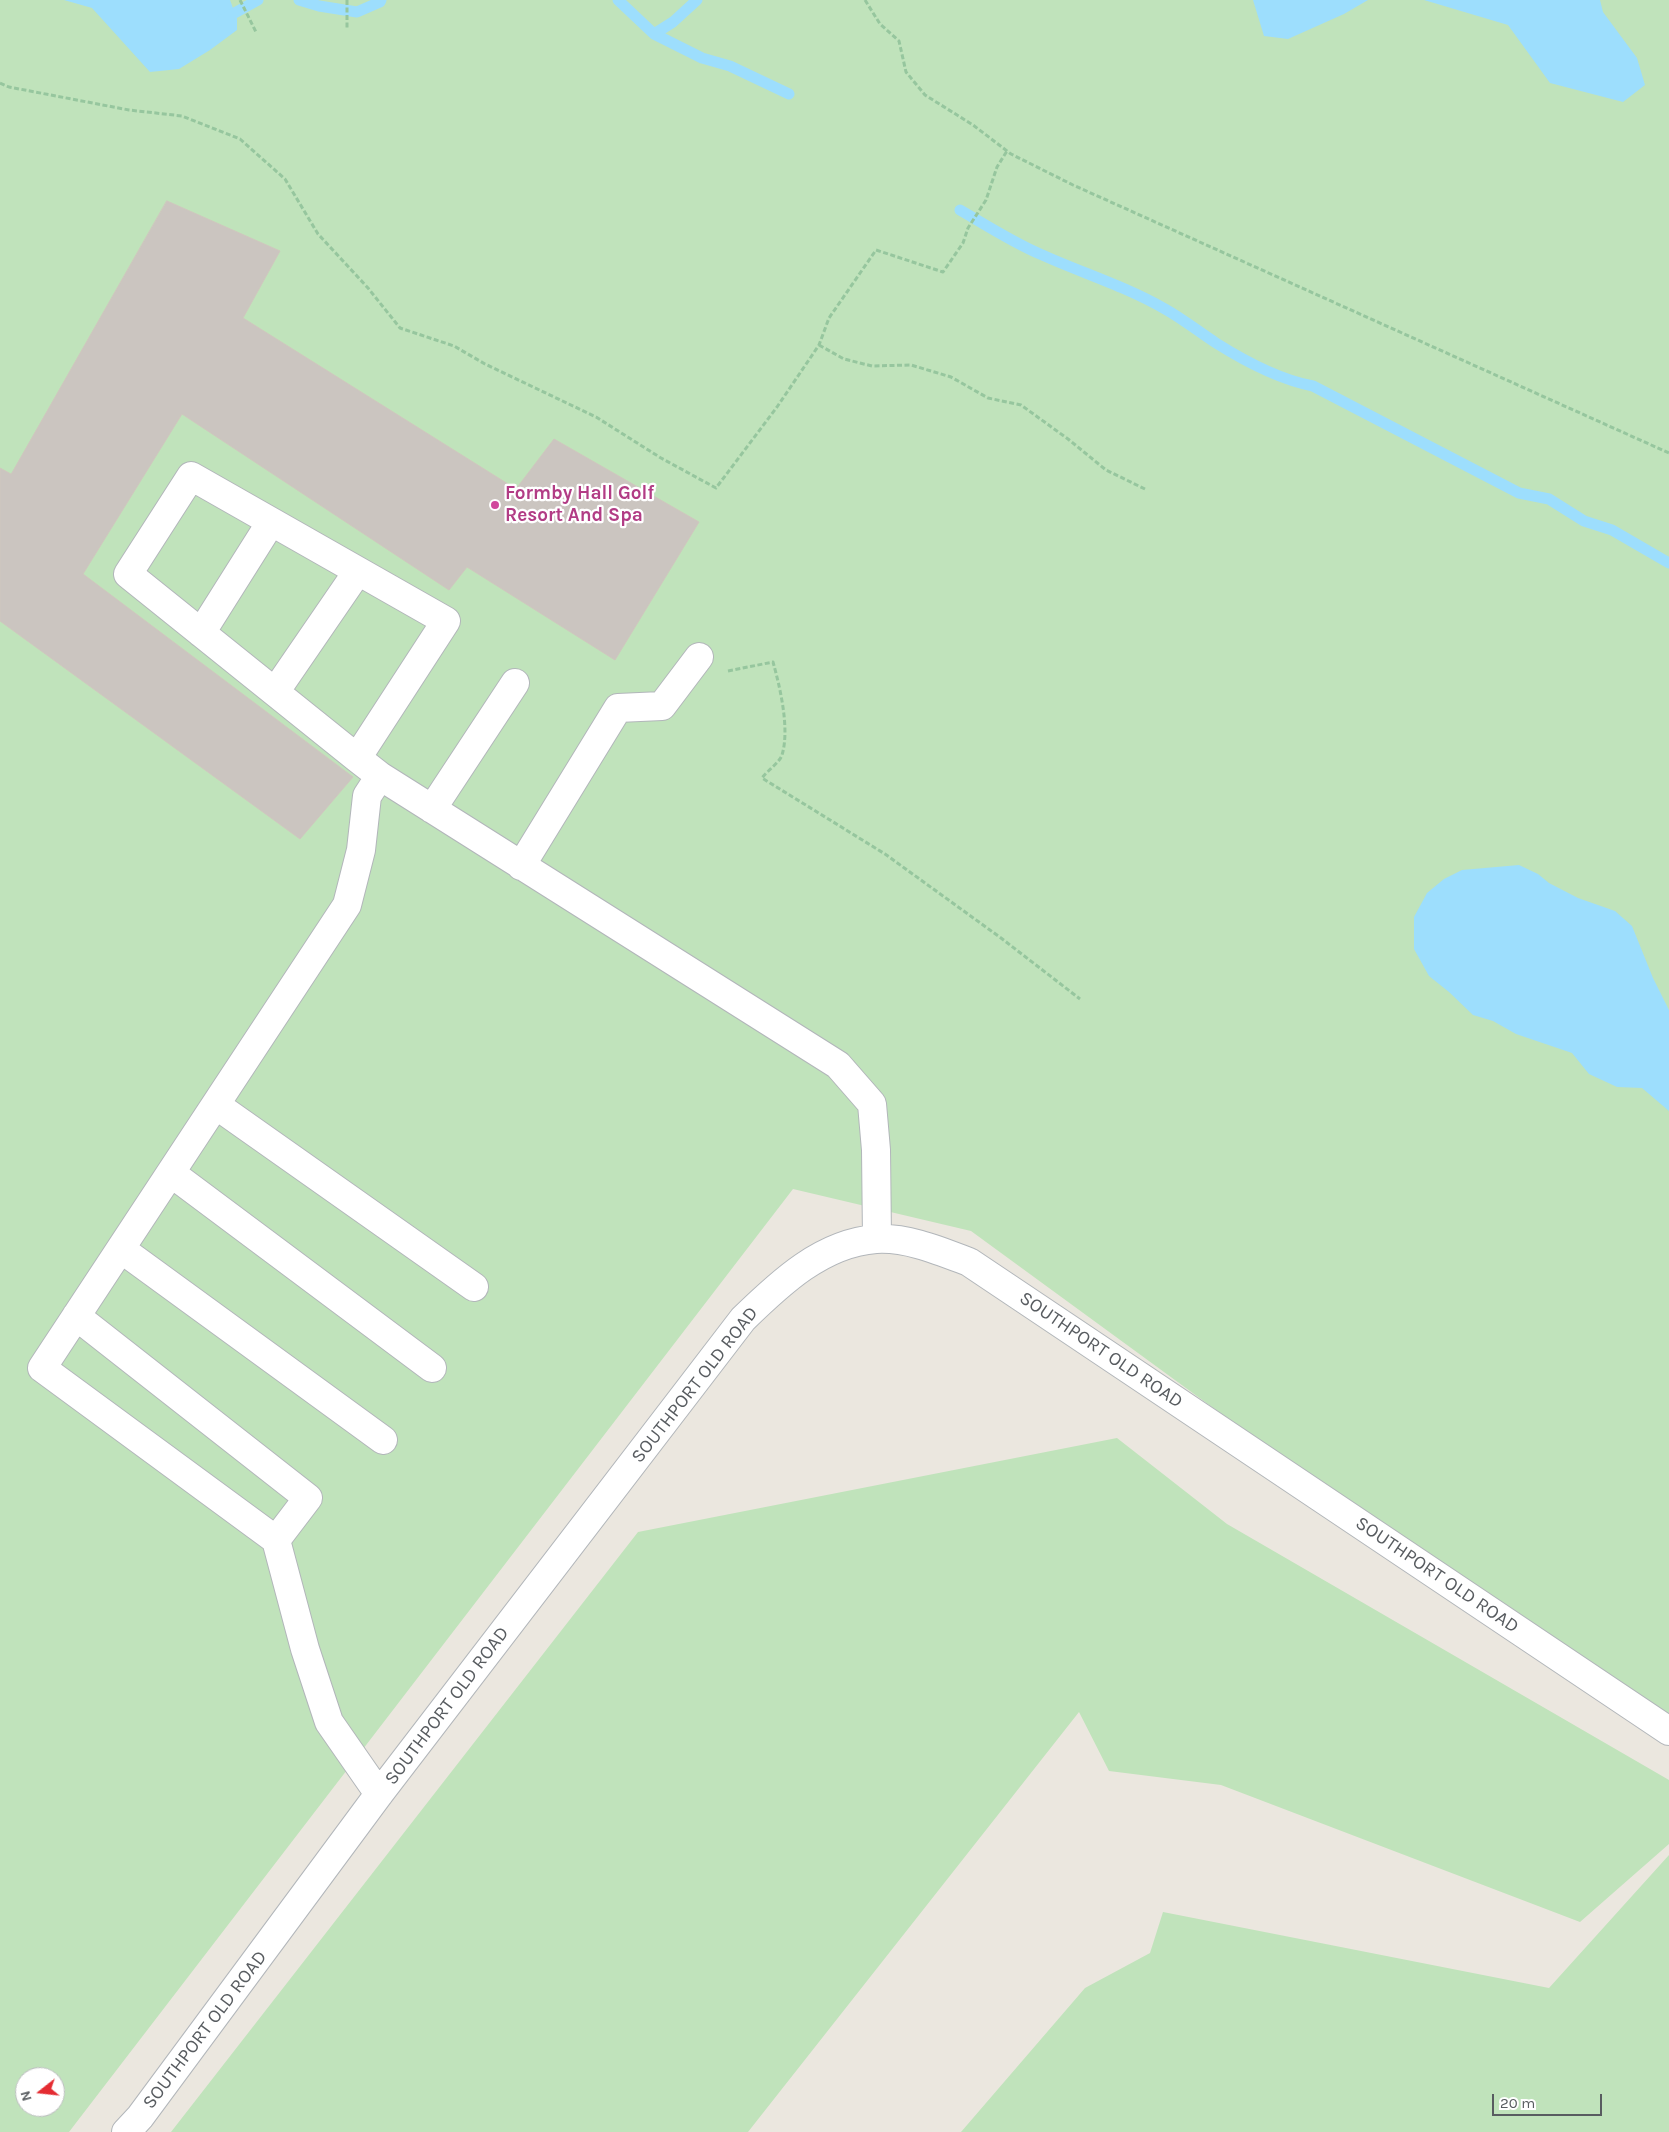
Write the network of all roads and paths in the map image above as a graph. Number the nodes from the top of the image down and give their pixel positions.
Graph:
1 (240, 0) edge
2 (347, 0) edge
3 (865, 0) edge
4 (347, 30) dead end
5 (256, 32) dead end
6 (0, 83) edge
7 (1007, 151) junction
8 (819, 345) junction
9 (1669, 453) edge
10 (1147, 490) dead end
11 (271, 522) junction
12 (358, 571) junction
13 (201, 633) junction
14 (699, 657) dead end
15 (724, 671) dead end
16 (515, 683) dead end
17 (275, 692) junction
18 (358, 758) junction
19 (380, 776) junction
20 (432, 809) junction
21 (521, 866) junction
22 (1080, 999) dead end
23 (216, 1105) junction
24 (171, 1173) junction
25 (877, 1239) junction
26 (121, 1249) junction
27 (474, 1287) dead end
28 (76, 1316) junction
29 (432, 1368) dead end
30 (383, 1440) dead end
31 (276, 1540) junction
32 (1669, 1731) edge
33 (380, 1794) junction
34 (126, 2132) edge

1 - 5 path
2 - 4 path
3 - 7 path
6 - 8 path
7 - 8 path
7 - 9 path
8 - 10 path
11 - 12 street
11 - 13 street
11 - 13 street
12 - 17 street
12 - 18 street
13 - 17 street
14 - 21 street
15 - 22 path
16 - 20 street
17 - 18 street
18 - 19 street
19 - 20 street
19 - 23 street
20 - 21 street
21 - 25 street
23 - 24 street
23 - 27 street
24 - 26 street
24 - 29 street
25 - 32 street, SOUTHPORT OLD ROAD
25 - 33 street, SOUTHPORT OLD ROAD
26 - 28 street
26 - 30 street
28 - 31 street
28 - 31 street
31 - 33 street
33 - 34 street, SOUTHPORT OLD ROAD

